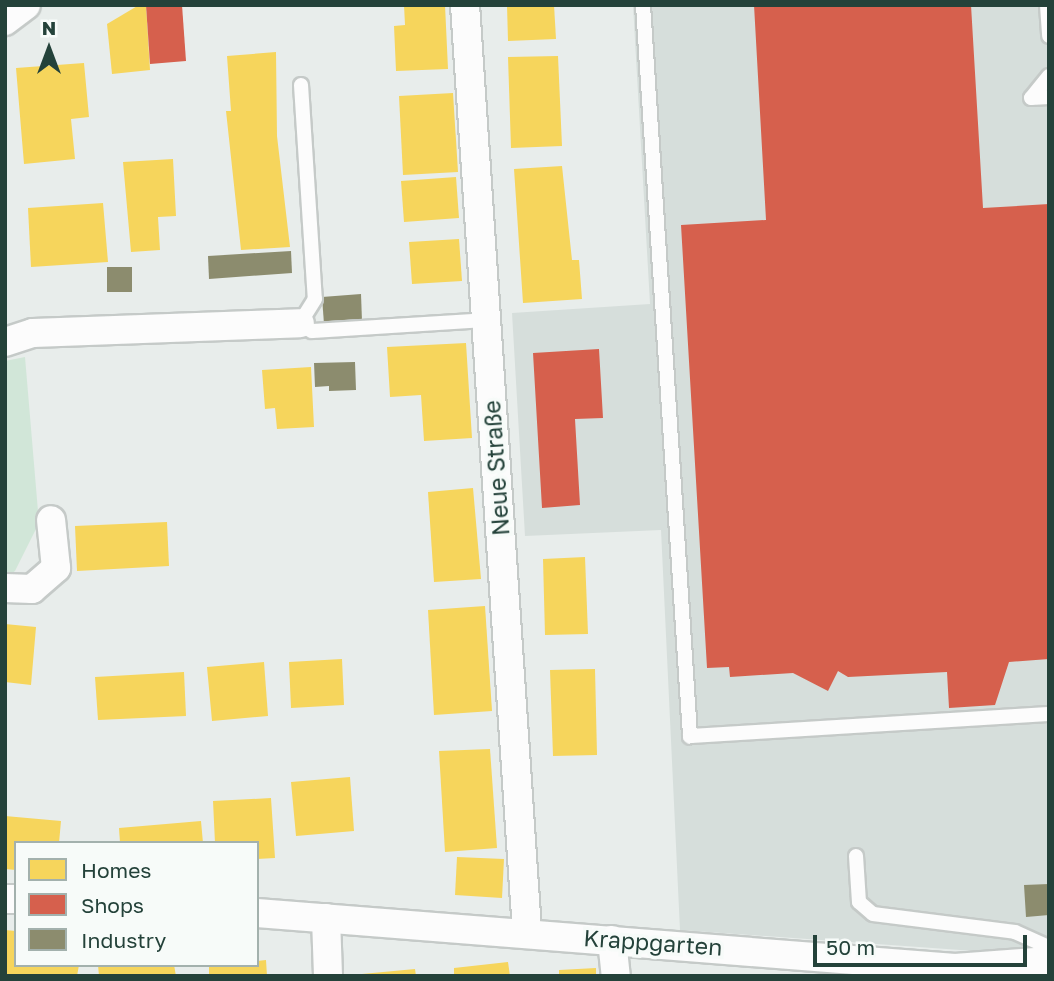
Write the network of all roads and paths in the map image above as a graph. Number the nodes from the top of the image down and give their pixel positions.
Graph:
1 (26, 5) edge
2 (465, 5) edge
3 (643, 5) edge
4 (1047, 5) edge
5 (5, 21) edge
6 (1049, 36) edge
7 (1049, 76) edge
8 (301, 85) dead end
9 (1049, 97) edge
10 (486, 320) junction
11 (300, 323) junction
12 (5, 342) edge
13 (51, 520) dead end
14 (5, 588) edge
15 (1049, 715) edge
16 (856, 856) dead end
17 (259, 914) edge
18 (326, 918) junction
19 (527, 932) junction
20 (612, 940) junction
21 (1049, 947) edge
22 (1049, 961) edge
23 (328, 976) edge
24 (616, 976) edge

1 - 5 street
2 - 10 street, Neue Straße
3 - 15 lane
4 - 6 lane
7 - 9 lane
8 - 11 lane
10 - 11 lane
10 - 19 street, Neue Straße
11 - 12 street
13 - 14 street
16 - 21 lane
17 - 18 street, Krappgarten
18 - 19 street, Krappgarten
18 - 23 street
19 - 20 street, Krappgarten
20 - 22 street, Krappgarten
20 - 24 street

